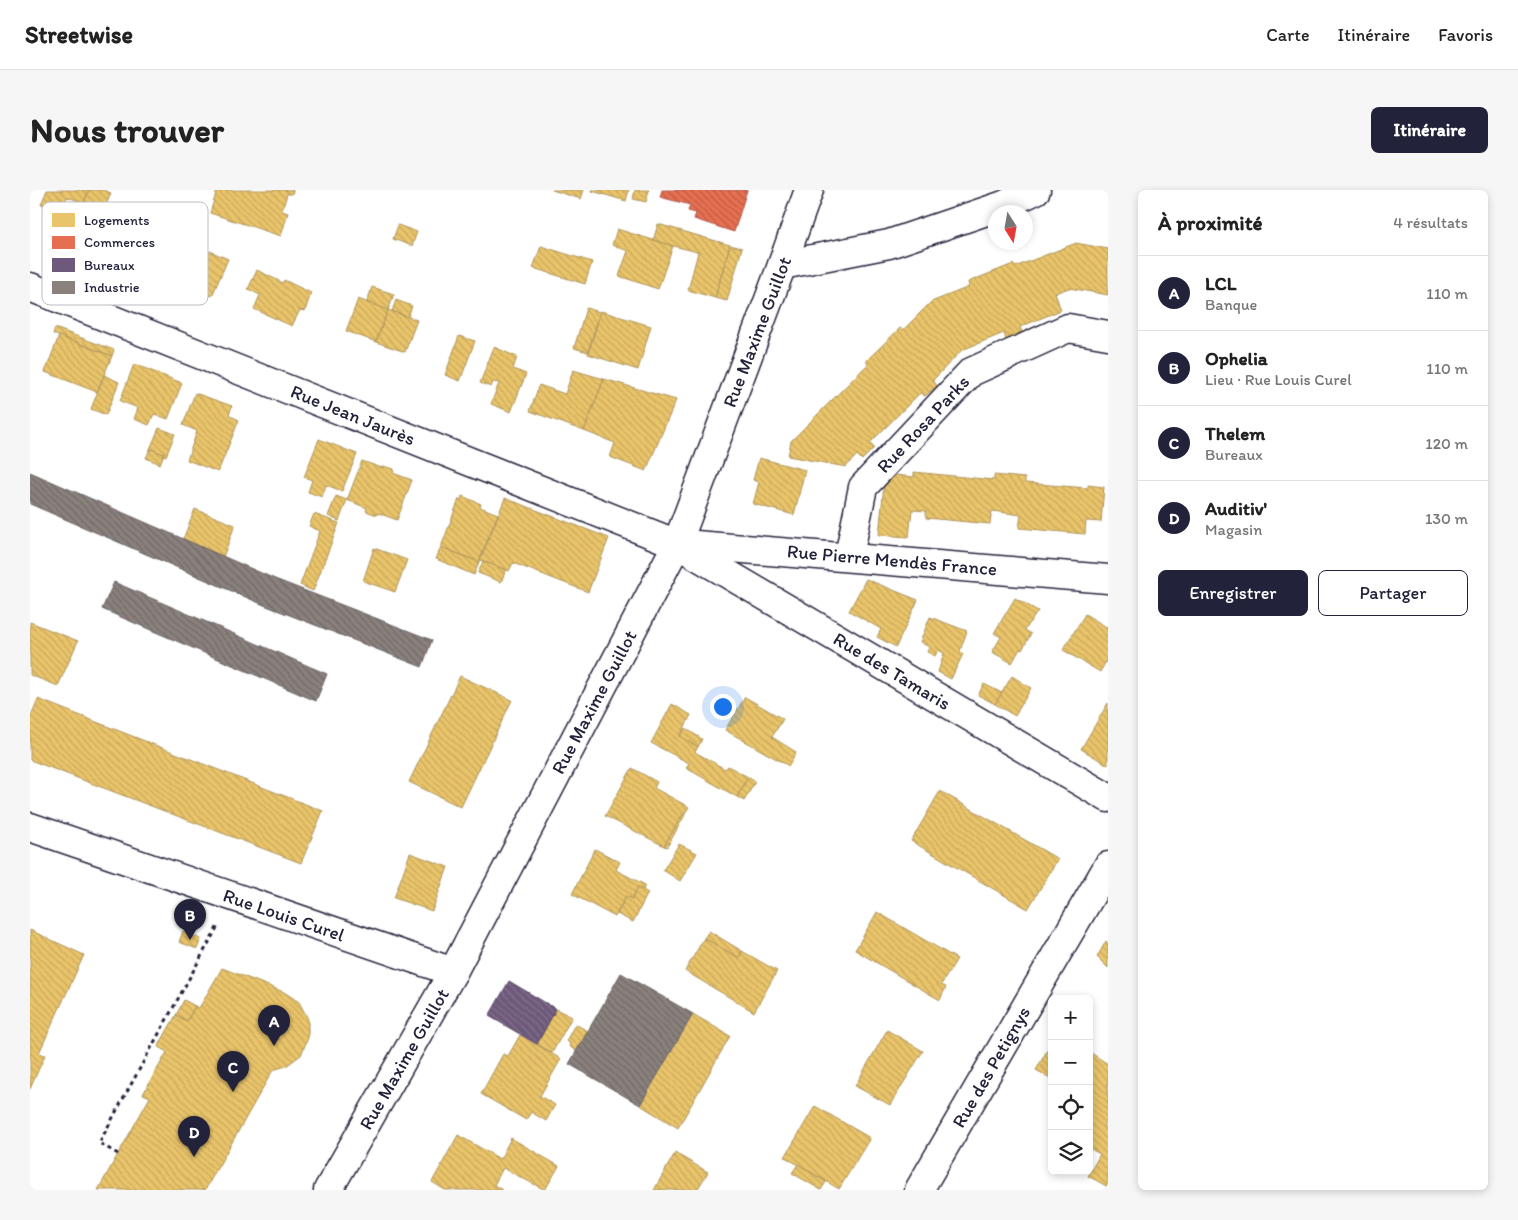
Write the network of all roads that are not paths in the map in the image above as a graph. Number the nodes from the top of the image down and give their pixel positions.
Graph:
1 (809, 190) edge
2 (1036, 190) edge
3 (782, 266) junction
4 (30, 287) edge
5 (42, 292) edge
6 (75, 305) edge
7 (1108, 335) edge
8 (677, 544) junction
9 (848, 556) junction
10 (1108, 579) edge
11 (1108, 798) edge
12 (30, 827) edge
13 (1108, 866) edge
14 (453, 972) junction
15 (328, 1190) edge
16 (919, 1190) edge

1 - 3 street, Rue Maxime Guillot
2 - 3 street
3 - 8 street, Rue Maxime Guillot
4 - 5 street, Rue Jean Jaurès
6 - 8 street, Rue Jean Jaurès
7 - 9 street, Rue Rosa Parks
8 - 9 street, Rue Pierre Mendès France
8 - 11 street, Rue des Tamaris
8 - 14 street, Rue Maxime Guillot
9 - 10 street, Rue Pierre Mendès France
12 - 14 street, Rue Louis Curel
13 - 16 street, Rue des Petignys
14 - 15 street, Rue Maxime Guillot

